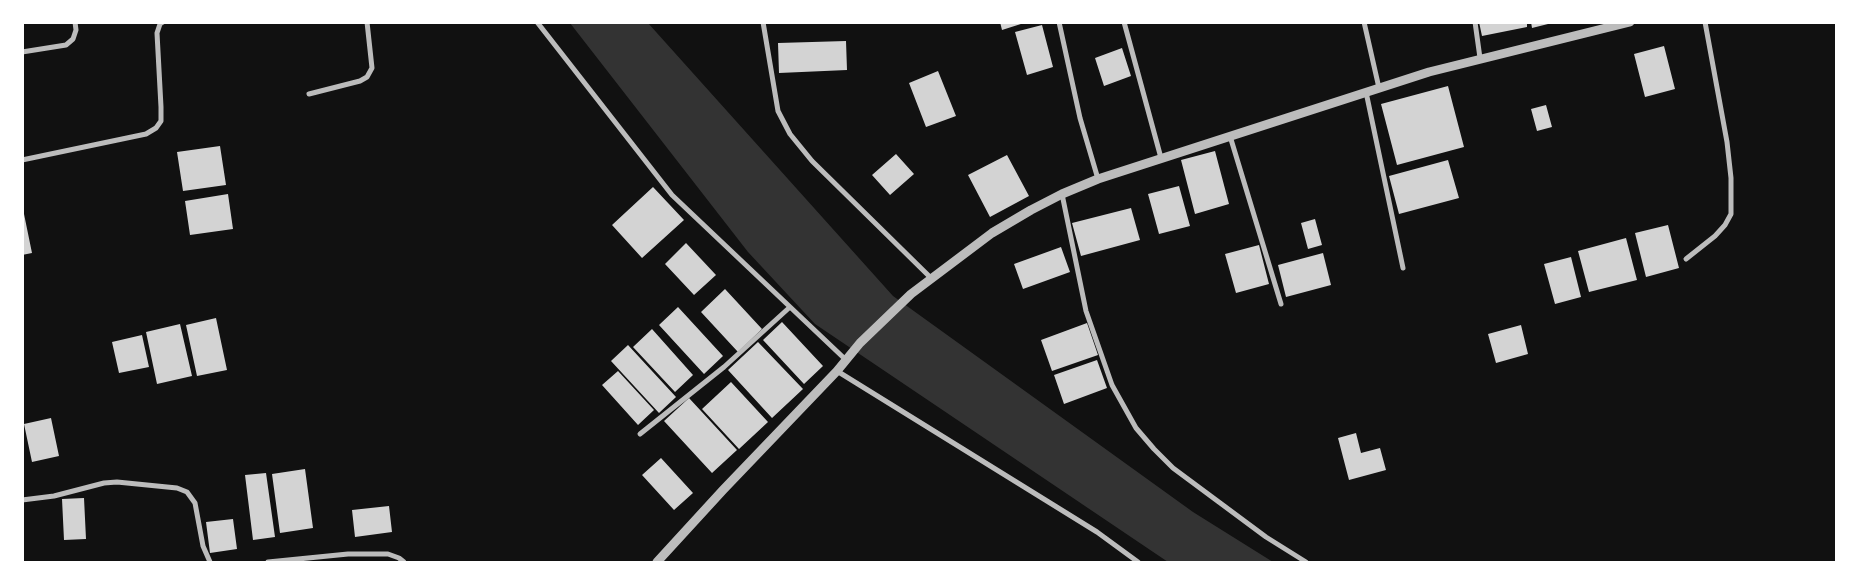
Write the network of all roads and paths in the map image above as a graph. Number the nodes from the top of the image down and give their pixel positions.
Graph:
1 (75, 22) edge
2 (163, 22) edge
3 (367, 22) edge
4 (537, 22) edge
5 (763, 22) edge
6 (1058, 22) edge
7 (1124, 22) edge
8 (1364, 22) edge
9 (1475, 22) edge
10 (1630, 22) edge
11 (1705, 22) edge
12 (22, 52) edge
13 (1480, 58) junction
14 (1379, 88) junction
15 (1366, 92) junction
16 (309, 94) dead end
17 (1230, 135) junction
18 (1161, 158) junction
19 (22, 160) edge
20 (1098, 179) junction
21 (1062, 194) junction
22 (1686, 260) dead end
23 (1403, 268) dead end
24 (932, 279) junction
25 (1281, 304) dead end
26 (790, 307) junction
27 (846, 360) junction
28 (837, 371) junction
29 (640, 434) dead end
30 (22, 500) edge
31 (210, 562) edge
32 (268, 562) edge
33 (404, 562) edge
34 (657, 562) edge
35 (1138, 562) edge
36 (1306, 562) edge

1 - 12 street
2 - 19 street
3 - 16 street
4 - 26 street
5 - 24 street
6 - 20 street
7 - 18 street
8 - 14 street
9 - 13 street
10 - 13 street
11 - 22 street
13 - 14 street
14 - 15 street
15 - 17 street
15 - 23 street
17 - 18 street
17 - 25 street
18 - 20 street
20 - 21 street
21 - 24 street
21 - 36 street
24 - 27 street
26 - 27 street
26 - 29 street
27 - 28 street
28 - 34 street
28 - 35 street
30 - 31 street
32 - 33 street

